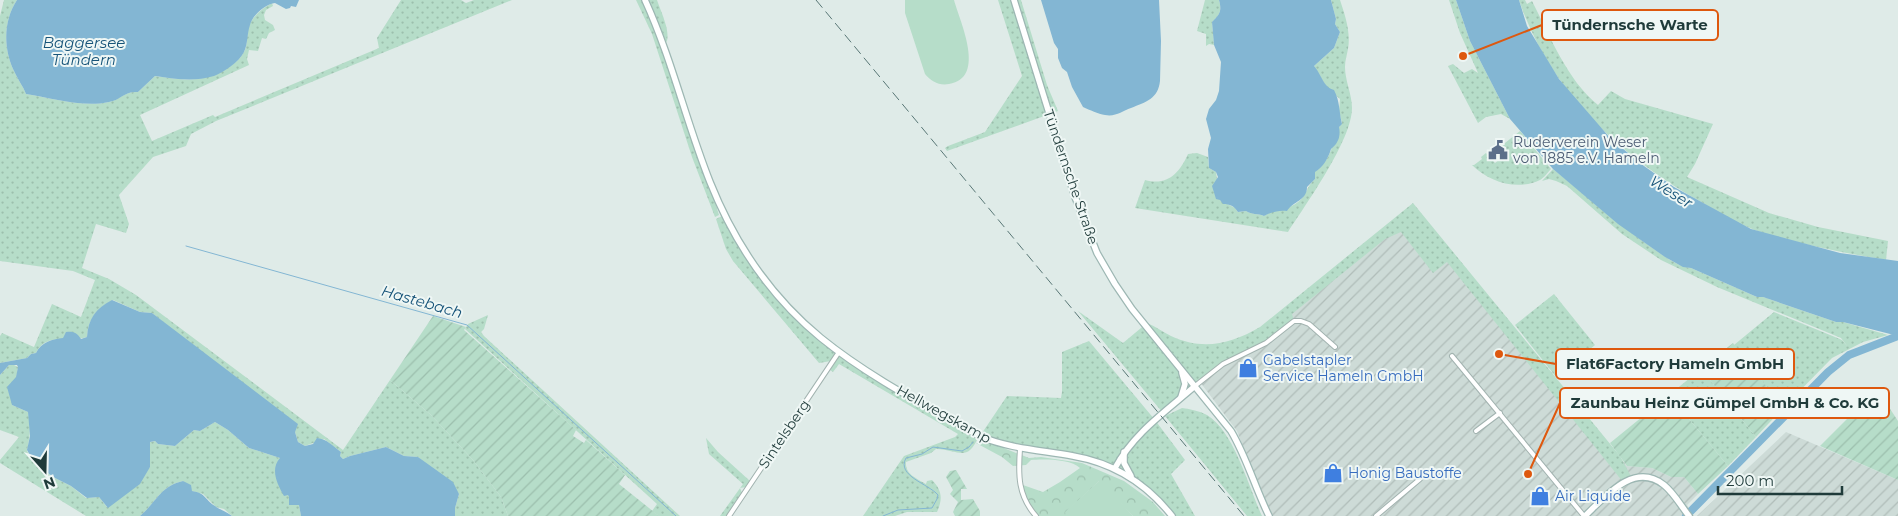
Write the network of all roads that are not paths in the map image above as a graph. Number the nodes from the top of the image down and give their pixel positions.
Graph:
1 (644, 0) edge
2 (1014, 0) edge
3 (1335, 347) dead end
4 (840, 352) junction
5 (1452, 356) dead end
6 (1179, 366) junction
7 (1195, 386) junction
8 (1180, 398) junction
9 (1500, 413) junction
10 (1476, 431) dead end
11 (1020, 449) junction
12 (1124, 451) junction
13 (1114, 468) junction
14 (1132, 478) junction
15 (1420, 480) dead end
16 (1170, 514) edge
17 (1687, 514) edge
18 (729, 516) edge
19 (1036, 516) edge
20 (1269, 516) edge
21 (1376, 516) edge
22 (1584, 516) edge

1 - 4 main road, Hellwegskamp
2 - 6 main road, Tündernsche Straße
3 - 7 street
4 - 11 main road, Hellwegskamp
4 - 18 street, Sintelsberg
5 - 9 street
6 - 7 main road, Tündernsche Straße
6 - 8 main road
7 - 8 main road
7 - 20 main road, Tündernsche Straße
8 - 12 main road
9 - 10 street
9 - 22 street
11 - 13 main road, Hellwegskamp
11 - 19 street
12 - 13 main road
12 - 14 main road
13 - 14 main road, Hellwegskamp
14 - 16 main road, Hellwegskamp
15 - 21 street
17 - 22 main road

